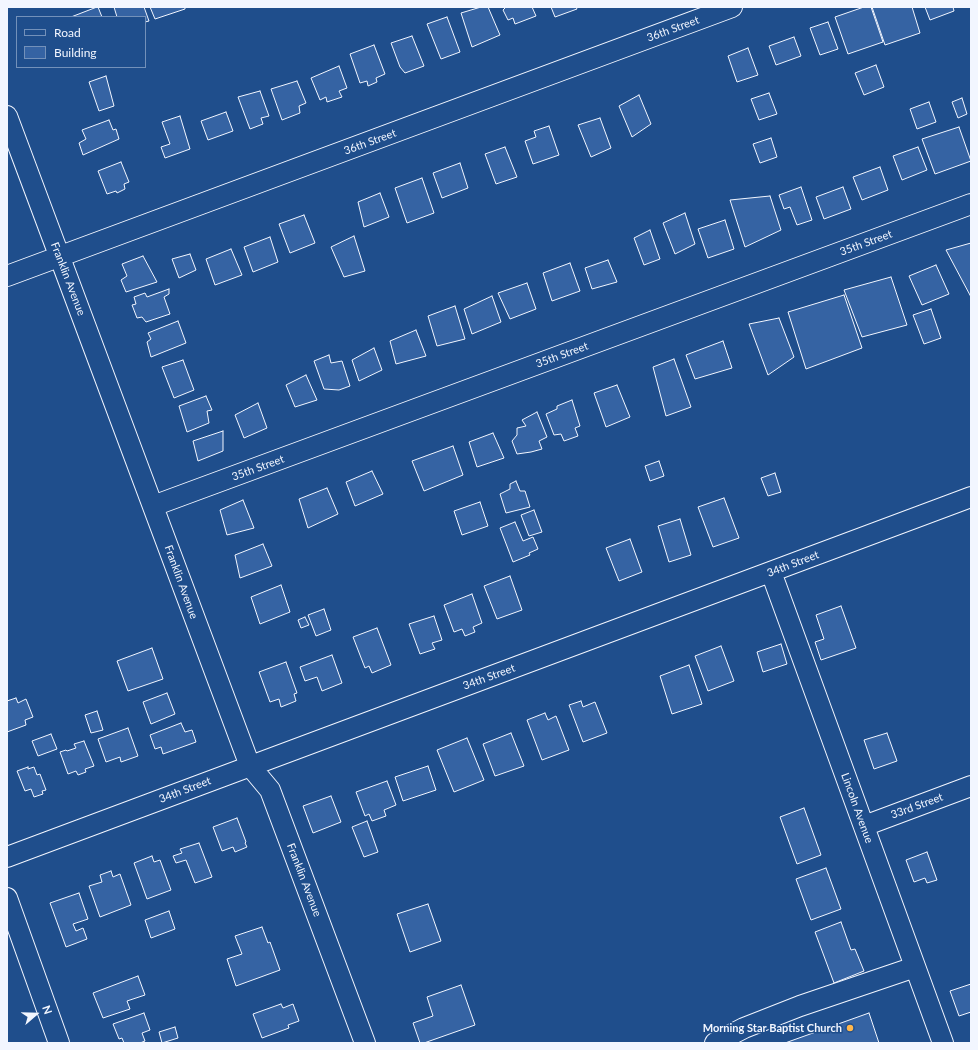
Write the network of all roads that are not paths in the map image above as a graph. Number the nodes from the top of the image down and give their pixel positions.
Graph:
1 (732, 7) edge
2 (7, 116) edge
3 (971, 204) edge
4 (60, 256) junction
5 (7, 276) edge
6 (971, 498) edge
7 (153, 506) junction
8 (771, 572) junction
9 (250, 766) junction
10 (971, 786) edge
11 (864, 826) junction
12 (7, 857) edge
13 (7, 898) edge
14 (915, 967) junction
15 (59, 1043) edge
16 (365, 1043) edge
17 (715, 1043) edge
18 (943, 1043) edge

1 - 4 street, 36th Street
2 - 4 street, Franklin Avenue
3 - 7 street, 35th Street
4 - 5 street, 36th Street
4 - 7 street, Franklin Avenue
6 - 8 street, 34th Street
7 - 9 street, Franklin Avenue
8 - 9 street, 34th Street
8 - 11 street, Lincoln Avenue
9 - 12 street, 34th Street
9 - 16 street, Franklin Avenue
10 - 11 street, 33rd Street
11 - 14 street, Lincoln Avenue
13 - 15 street
14 - 17 street
14 - 18 street, Lincoln Avenue

